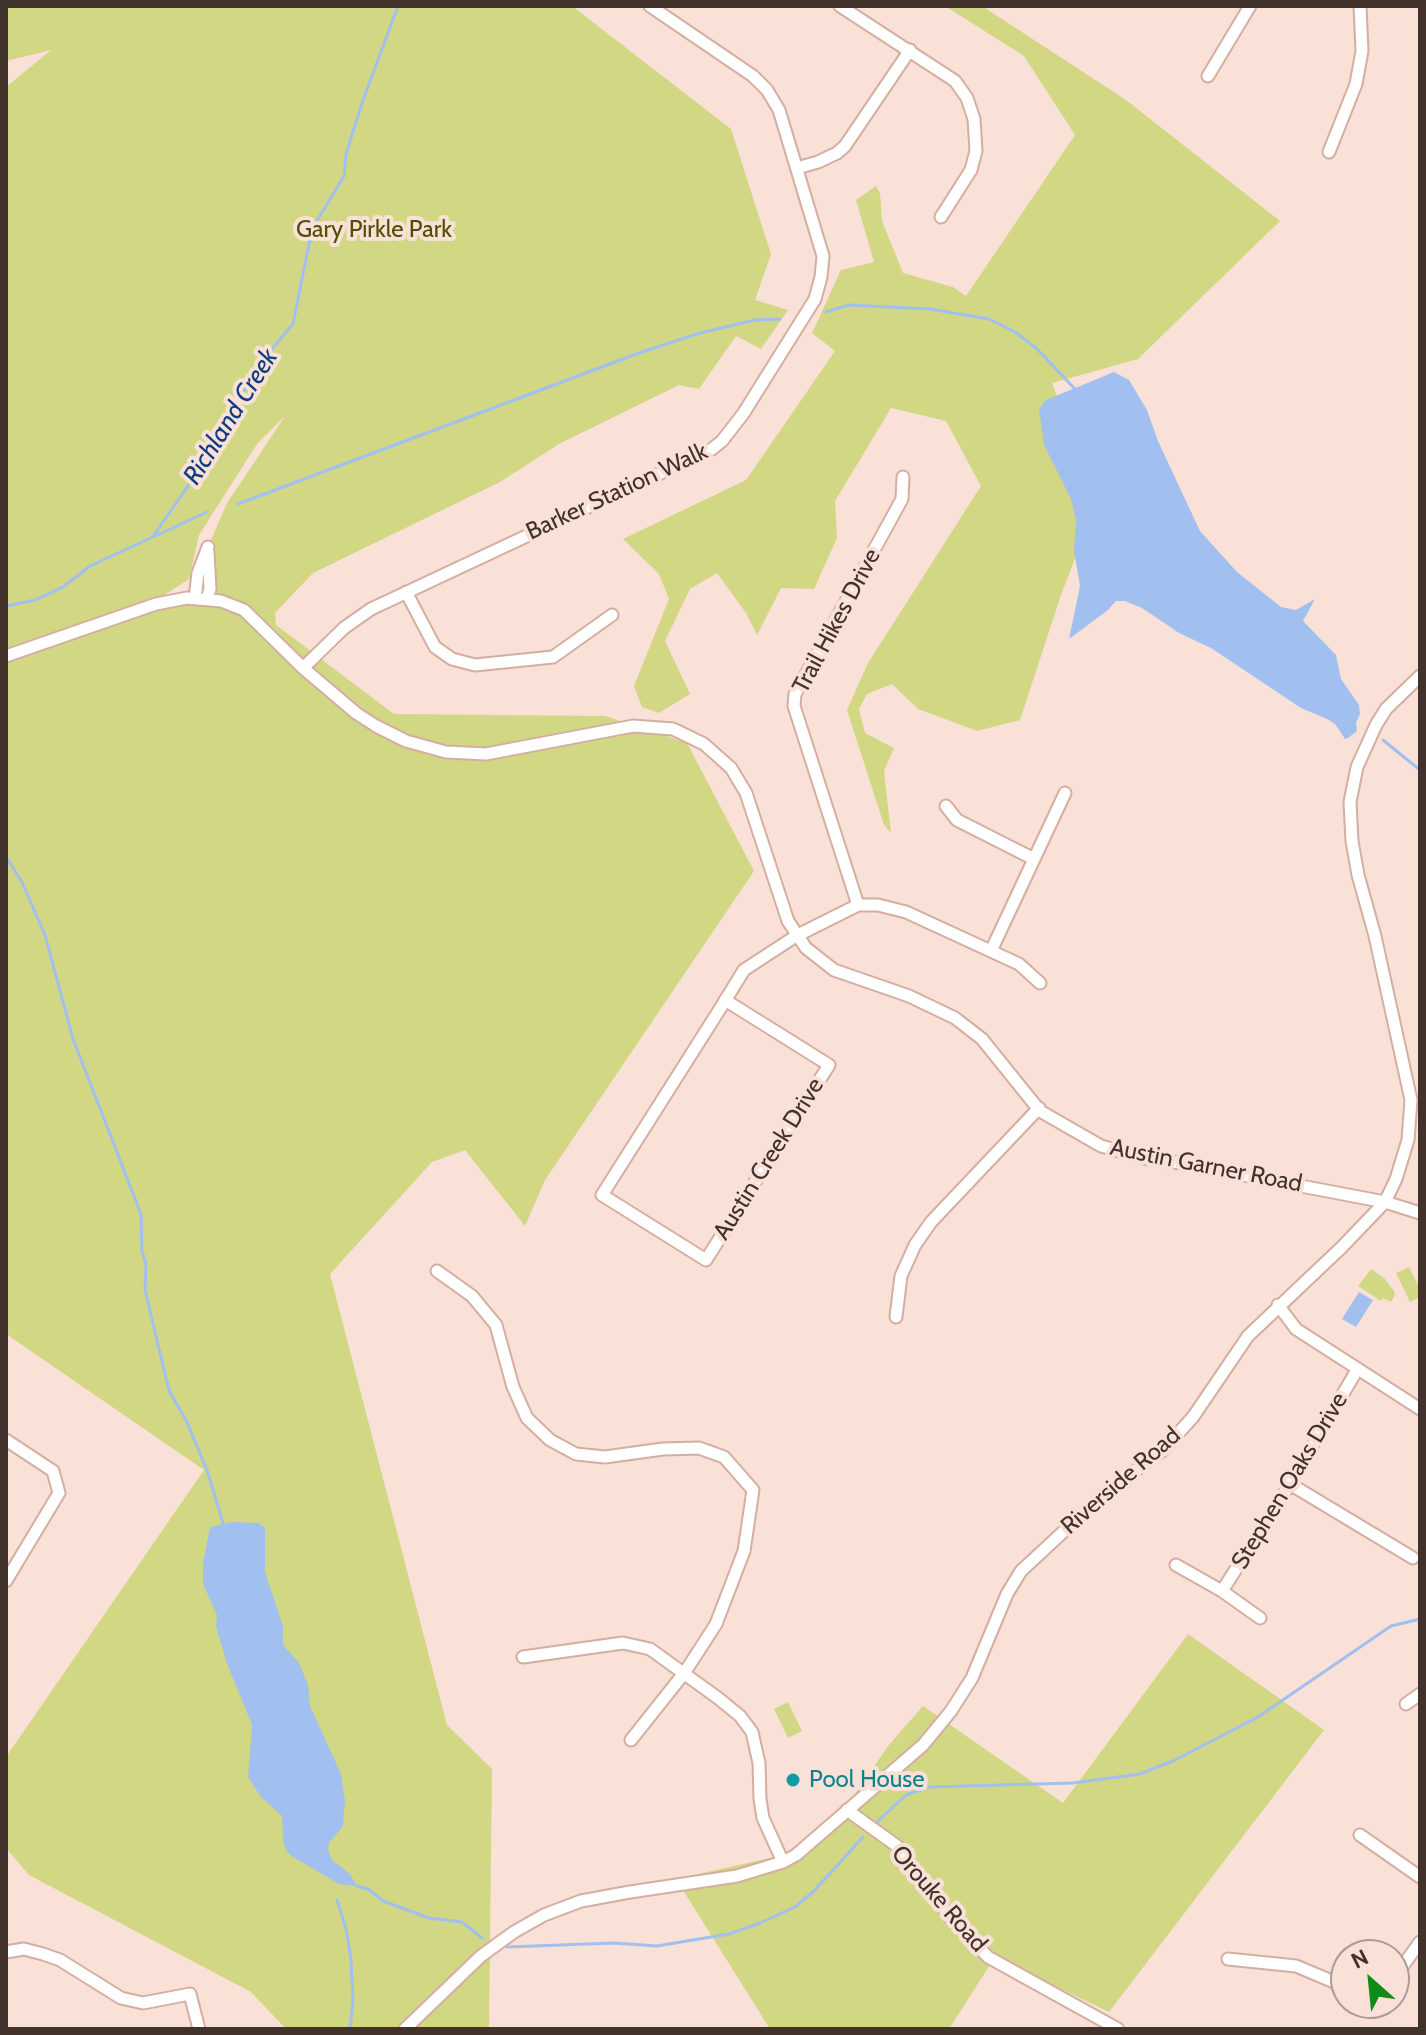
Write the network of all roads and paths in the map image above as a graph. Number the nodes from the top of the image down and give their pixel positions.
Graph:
1 (650, 6) edge
2 (840, 6) edge
3 (1250, 6) edge
4 (1360, 6) edge
5 (910, 50) junction
6 (1208, 76) dead end
7 (1329, 152) dead end
8 (797, 168) junction
9 (941, 217) dead end
10 (903, 477) dead end
11 (406, 592) junction
12 (612, 615) dead end
13 (6, 656) edge
14 (303, 668) junction
15 (1420, 676) edge
16 (1065, 793) dead end
17 (946, 806) dead end
18 (1034, 859) junction
19 (858, 905) junction
20 (796, 936) junction
21 (991, 951) junction
22 (1040, 983) dead end
23 (725, 1000) junction
24 (1039, 1108) junction
25 (1385, 1202) junction
26 (1420, 1213) edge
27 (437, 1271) dead end
28 (1278, 1305) junction
29 (896, 1317) dead end
30 (1357, 1370) junction
31 (1420, 1409) edge
32 (6, 1440) edge
33 (1290, 1484) junction
34 (1413, 1558) dead end
35 (1176, 1565) dead end
36 (6, 1581) edge
37 (1222, 1591) junction
38 (1260, 1618) dead end
39 (523, 1657) dead end
40 (685, 1672) junction
41 (1420, 1694) edge
42 (1406, 1704) dead end
43 (631, 1740) dead end
44 (847, 1810) junction
45 (1360, 1835) dead end
46 (783, 1862) junction
47 (1420, 1877) edge
48 (6, 1952) edge
49 (1228, 1959) dead end
50 (1330, 1980) edge
51 (199, 2029) edge
52 (405, 2029) edge
53 (1118, 2029) edge

1 - 8 street, Barker Station Walk
2 - 5 street
3 - 6 street
4 - 7 street
5 - 8 street
5 - 9 street
8 - 11 street, Barker Station Walk
10 - 19 street, Trail Hikes Drive
11 - 12 street
11 - 14 street, Barker Station Walk
13 - 14 street, Austin Garner Road
14 - 20 street, Austin Garner Road
15 - 25 street, Riverside Road
16 - 18 street
17 - 18 street
18 - 21 street
19 - 20 street, Austin Creek Drive
19 - 21 street
20 - 23 street, Austin Creek Drive
20 - 24 street, Austin Garner Road
21 - 22 street
23 - 23 street, Austin Creek Drive
24 - 25 street, Austin Garner Road
24 - 29 street
25 - 26 street, Austin Garner Road
25 - 28 street, Riverside Road
27 - 40 street
28 - 30 street
28 - 44 street, Riverside Road
30 - 31 street
30 - 33 street, Stephen Oaks Drive
32 - 36 street
33 - 34 street
33 - 37 street, Stephen Oaks Drive
35 - 37 street
37 - 38 street
39 - 40 street
40 - 43 street
40 - 46 street
41 - 42 street
44 - 46 street, Riverside Road
44 - 53 street, Orouke Road
45 - 47 street
46 - 52 street, Riverside Road
48 - 51 street
49 - 50 street

